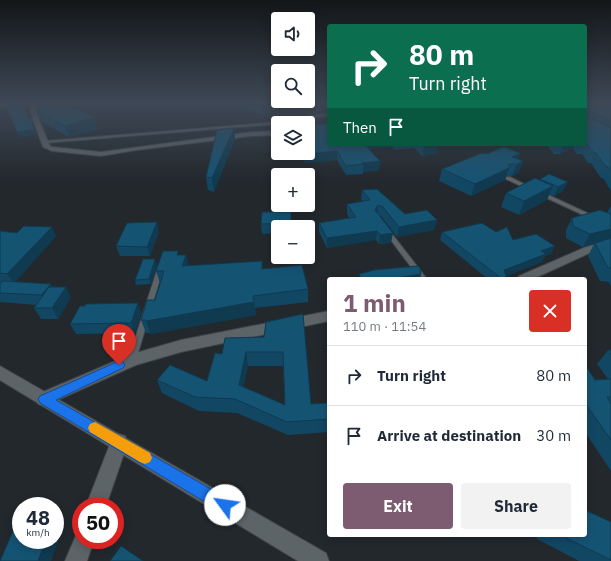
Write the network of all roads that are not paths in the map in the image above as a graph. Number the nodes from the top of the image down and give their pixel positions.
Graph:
1 (40, 129) edge
2 (202, 129) edge
3 (271, 133) edge
4 (45, 142) junction
5 (508, 178) edge
6 (382, 224) edge
7 (611, 226) edge
8 (611, 243) edge
9 (163, 259) edge
10 (422, 277) edge
11 (527, 277) edge
12 (327, 316) edge
13 (132, 360) junction
14 (0, 372) edge
15 (44, 399) junction
16 (119, 442) junction
17 (99, 497) edge
18 (81, 549) edge
19 (76, 561) edge
20 (318, 561) edge

1 - 4 street
2 - 4 lane
3 - 4 street
5 - 7 lane
6 - 10 lane
8 - 11 street
9 - 13 lane
12 - 13 street
13 - 15 street
14 - 15 street
15 - 16 street
16 - 17 street
16 - 20 street
18 - 19 street

